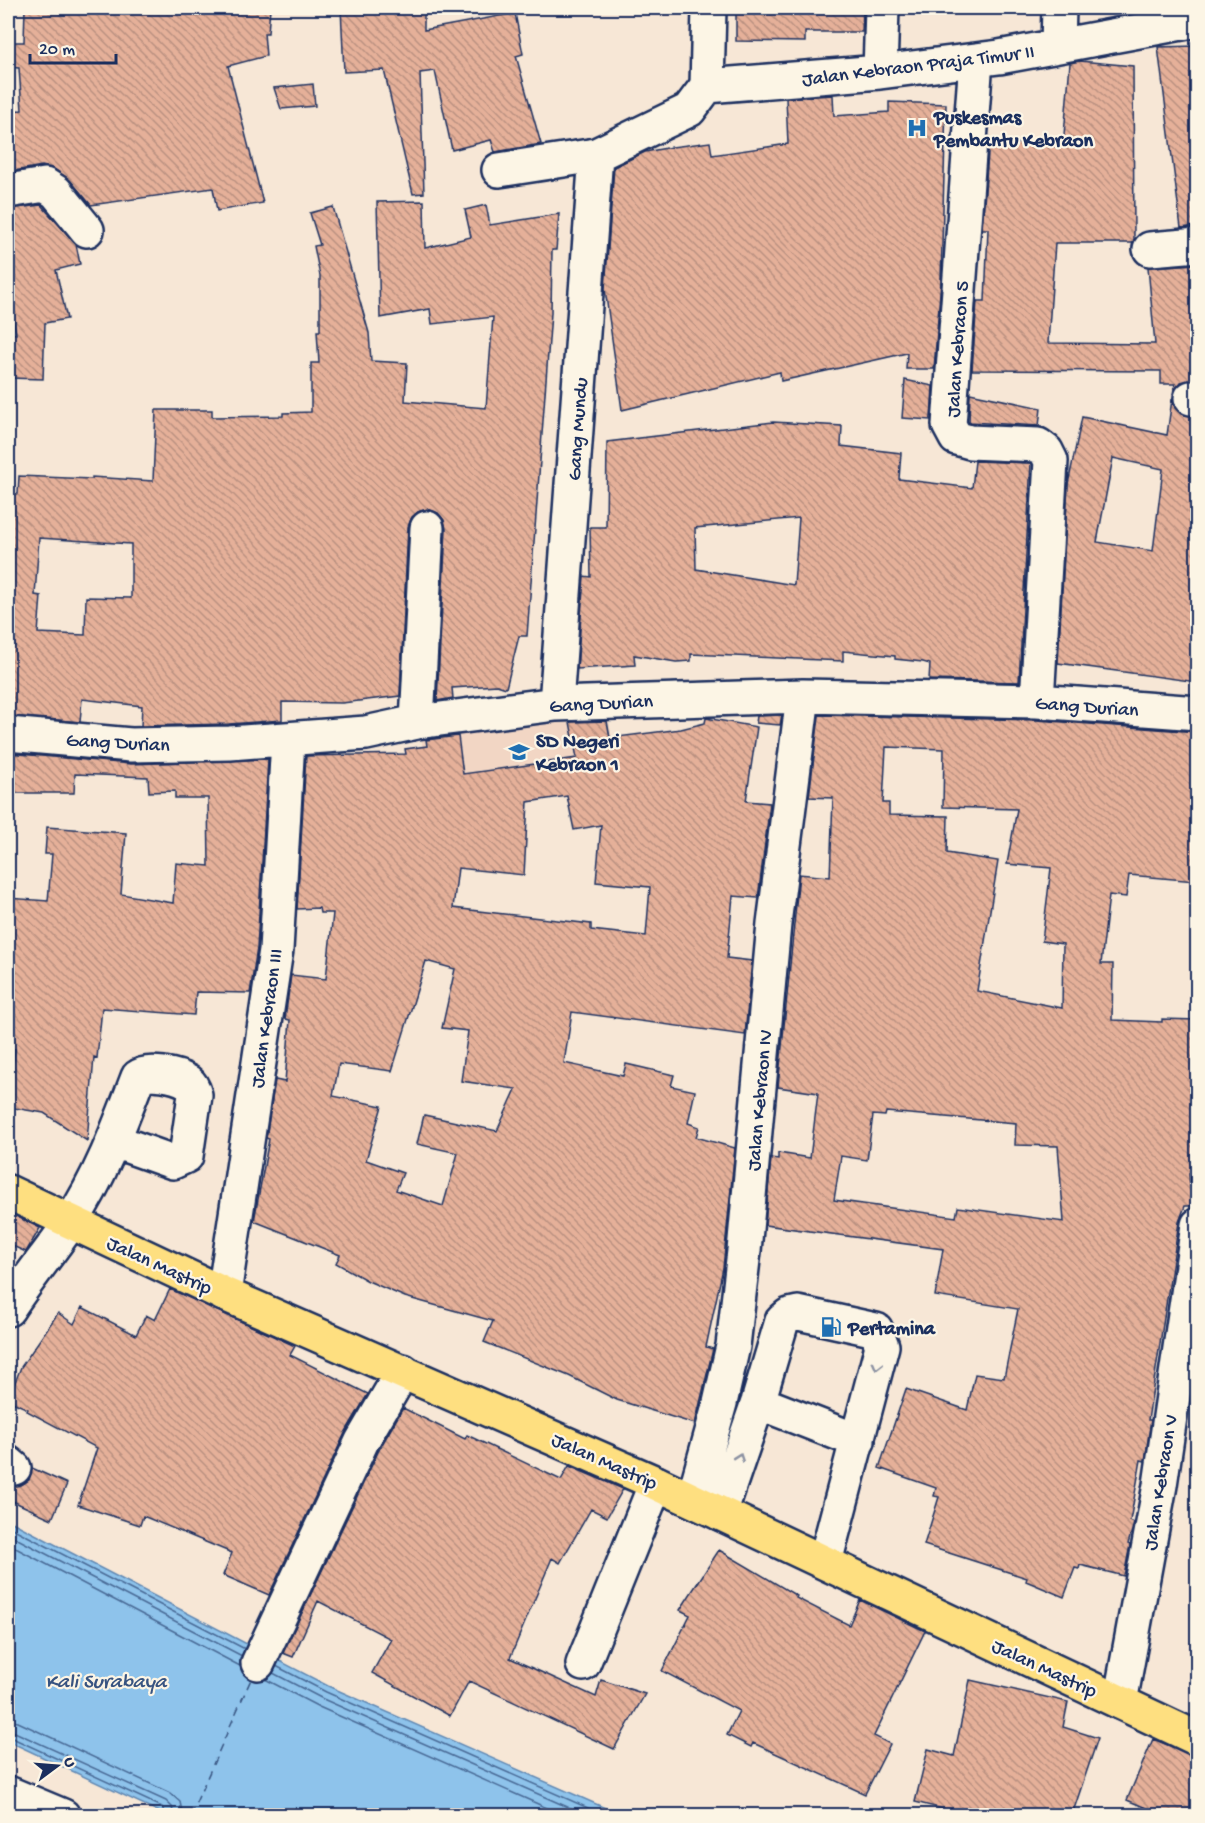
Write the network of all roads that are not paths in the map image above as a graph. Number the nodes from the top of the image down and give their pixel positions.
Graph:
1 (709, 8) edge
2 (882, 8) edge
3 (1059, 8) edge
4 (1197, 20) edge
5 (1058, 45) junction
6 (976, 60) junction
7 (880, 72) junction
8 (707, 86) junction
9 (596, 155) junction
10 (499, 170) dead end
11 (8, 191) edge
12 (87, 230) dead end
13 (1197, 245) edge
14 (1149, 249) dead end
15 (427, 528) dead end
16 (803, 696) junction
17 (1037, 701) junction
18 (556, 704) junction
19 (1197, 713) edge
20 (417, 722) junction
21 (8, 734) edge
22 (288, 740) junction
23 (114, 1141) dead end
24 (8, 1192) edge
25 (70, 1222) junction
26 (1197, 1225) edge
27 (224, 1294) junction
28 (8, 1309) edge
29 (403, 1371) junction
30 (758, 1402) junction
31 (858, 1442) junction
32 (656, 1483) junction
33 (707, 1507) junction
34 (825, 1562) junction
35 (258, 1664) dead end
36 (583, 1664) dead end
37 (1120, 1702) junction
38 (1197, 1739) edge
39 (8, 1793) edge
40 (63, 1815) edge

1 - 8 street
2 - 7 street
3 - 5 street
4 - 5 street, Jalan Kebraon Praja Timur II
5 - 6 street, Jalan Kebraon Praja Timur II
6 - 7 street, Jalan Kebraon Praja Timur II
6 - 17 street, Jalan Kebraon 5
7 - 8 street, Jalan Kebraon Praja Timur II
8 - 9 street
9 - 10 street
9 - 18 street, Gang Mundu
11 - 12 street
13 - 14 street
15 - 20 street
16 - 17 street, Gang Durian
16 - 18 street, Gang Durian
16 - 33 street, Jalan Kebraon IV
17 - 19 street, Gang Durian
18 - 20 street, Gang Durian
20 - 22 street, Gang Durian
21 - 22 street, Gang Durian
22 - 27 street, Jalan Kebraon III
23 - 25 street
24 - 25 main road, Jalan Mastrip
25 - 27 main road, Jalan Mastrip
25 - 28 street
26 - 37 street, Jalan Kebraon V
27 - 29 main road, Jalan Mastrip
29 - 32 main road, Jalan Mastrip
29 - 35 street
30 - 31 street
30 -> 31 street
33 -> 30 street
31 - 34 street
32 - 33 main road, Jalan Mastrip
32 - 36 street
33 - 34 main road, Jalan Mastrip
34 - 37 main road, Jalan Mastrip
37 - 38 main road, Jalan Mastrip
39 - 40 street

